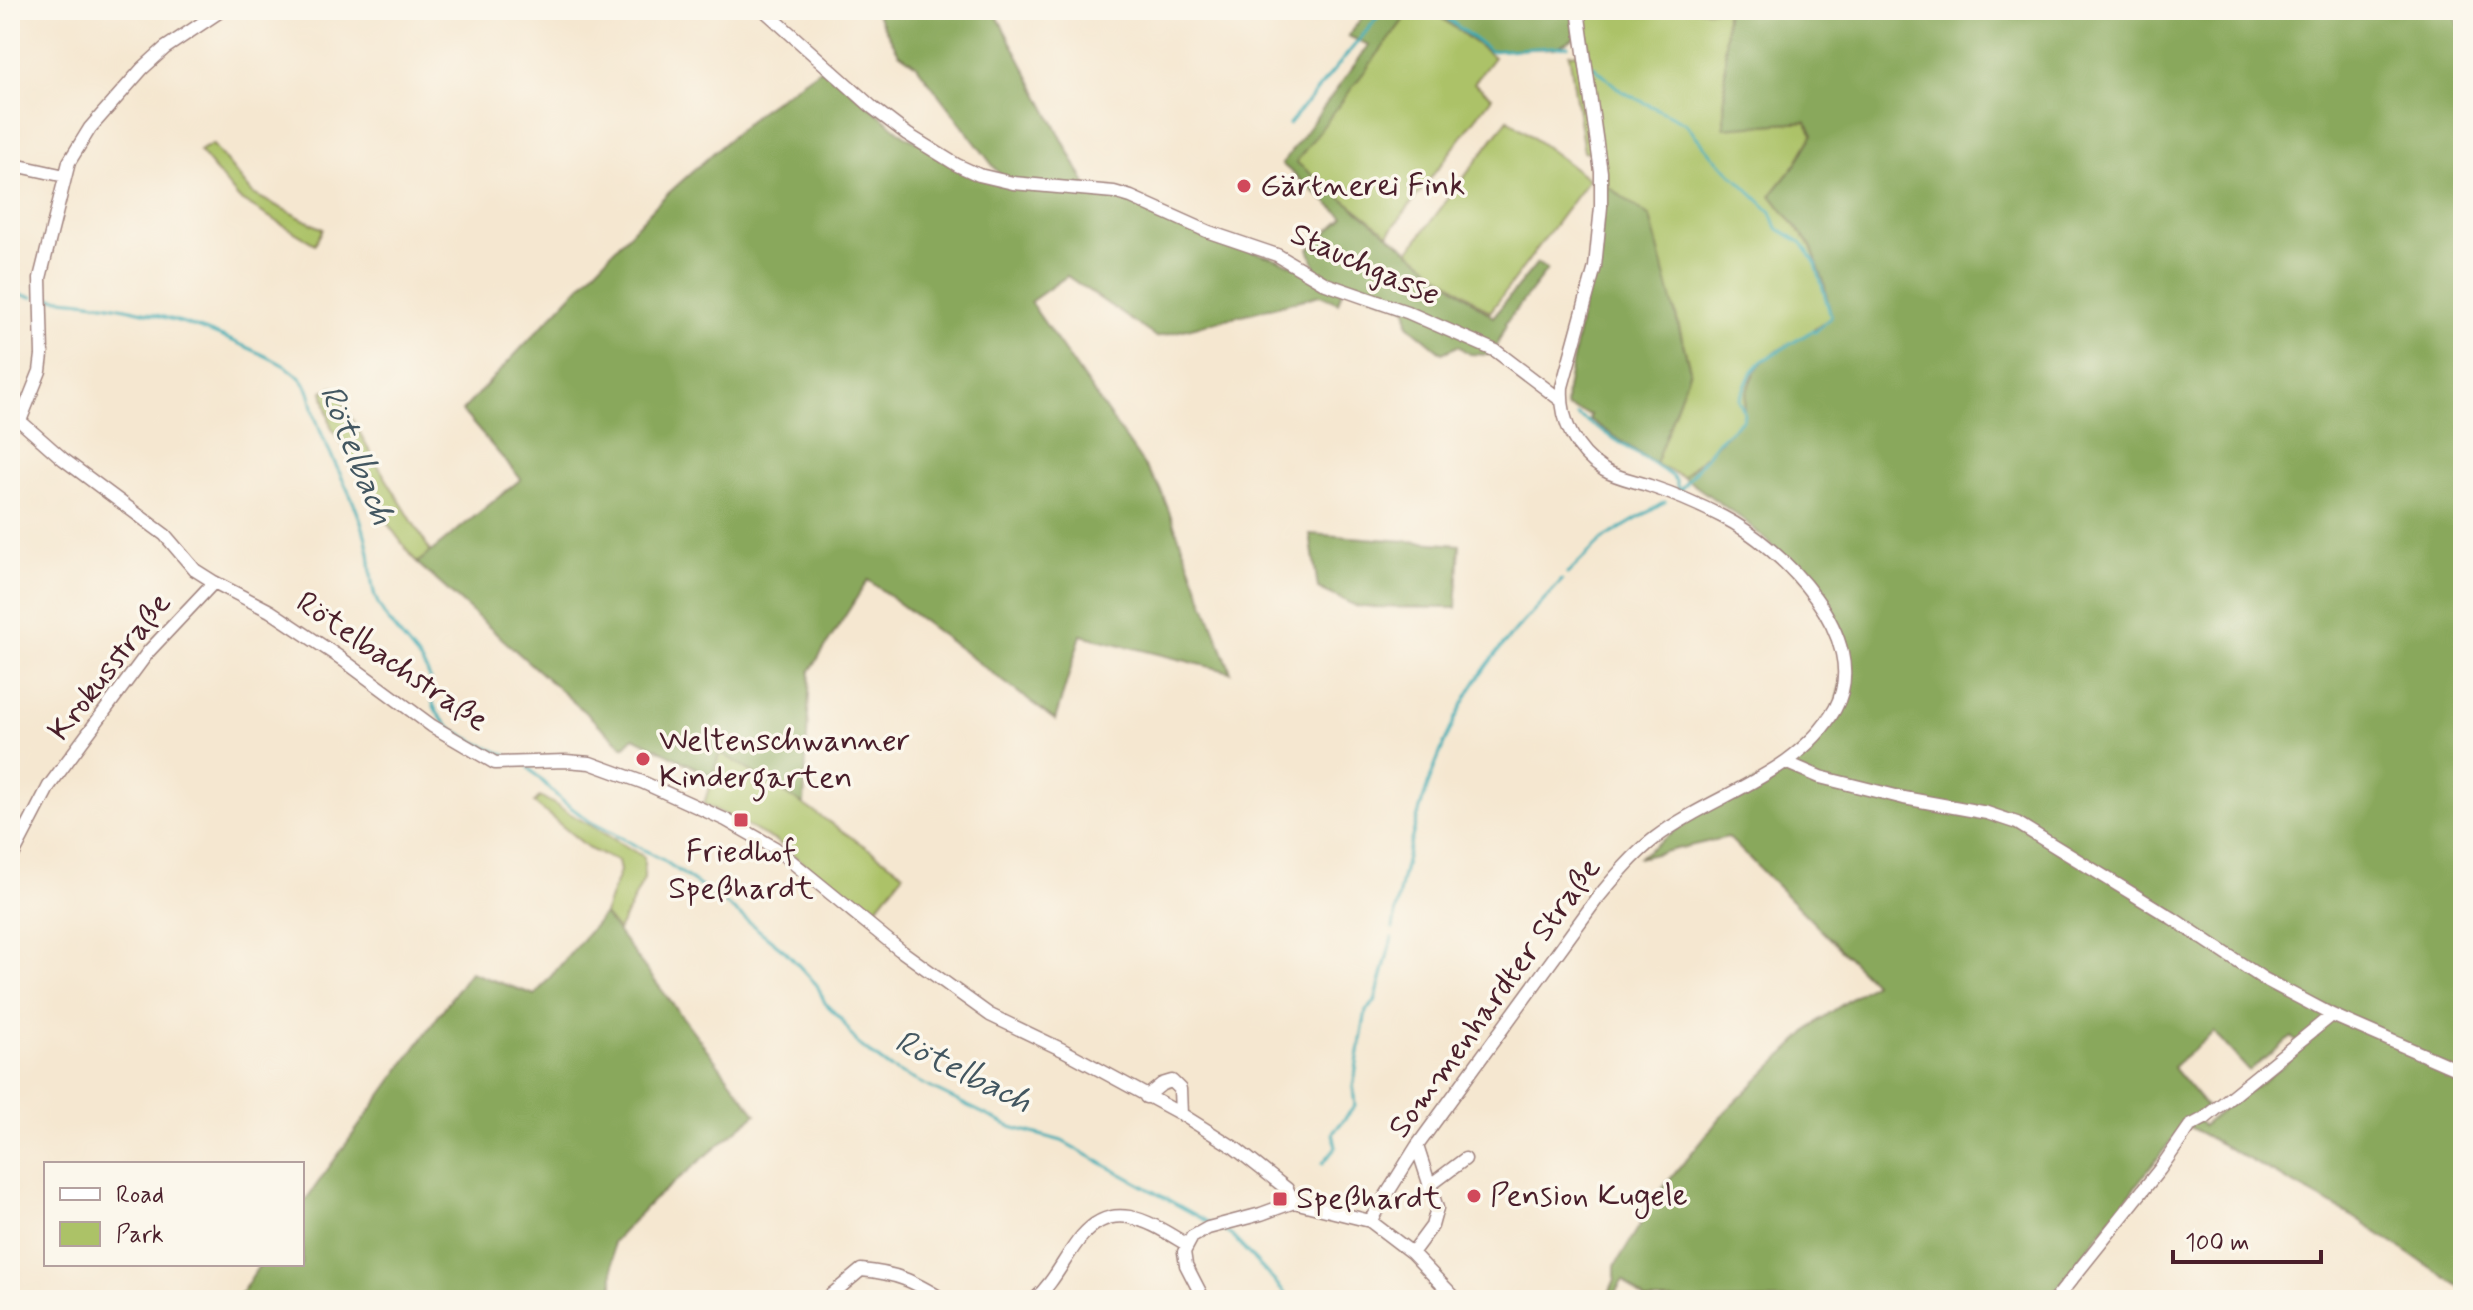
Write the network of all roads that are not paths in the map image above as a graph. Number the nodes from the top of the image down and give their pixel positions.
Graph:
1 (222, 10) edge
2 (764, 10) edge
3 (1578, 10) edge
4 (10, 164) edge
5 (65, 176) junction
6 (1562, 401) junction
7 (15, 418) edge
8 (214, 582) junction
9 (1785, 762) junction
10 (10, 861) edge
11 (2332, 1015) junction
12 (2463, 1072) edge
13 (1146, 1097) junction
14 (1181, 1114) junction
15 (1417, 1146) junction
16 (1465, 1159) dead end
17 (1429, 1186) junction
18 (1294, 1202) junction
19 (1370, 1221) junction
20 (1186, 1244) junction
21 (1412, 1253) junction
22 (825, 1300) edge
23 (944, 1300) edge
24 (1034, 1300) edge
25 (1204, 1300) edge
26 (1457, 1300) edge
27 (2055, 1300) edge

1 - 5 street
2 - 6 street, Stauchgasse
3 - 6 street
4 - 5 street
5 - 7 street
6 - 9 street, Sommenhardter Straße
7 - 8 street, Rötelbachstraße
8 - 10 street, Krokusstraße
8 - 13 street, Rötelbachstraße
9 - 11 street
9 - 15 street, Sommenhardter Straße
11 - 12 street
11 - 27 street
13 - 14 street, Rötelbachstraße
13 - 14 street
14 - 18 street, Rötelbachstraße
15 - 17 street
15 - 19 street, Sommenhardter Straße
16 - 17 street
17 - 21 street
18 - 19 street
18 - 20 street
19 - 21 street
20 - 24 street
20 - 25 street
21 - 26 street
22 - 23 street

